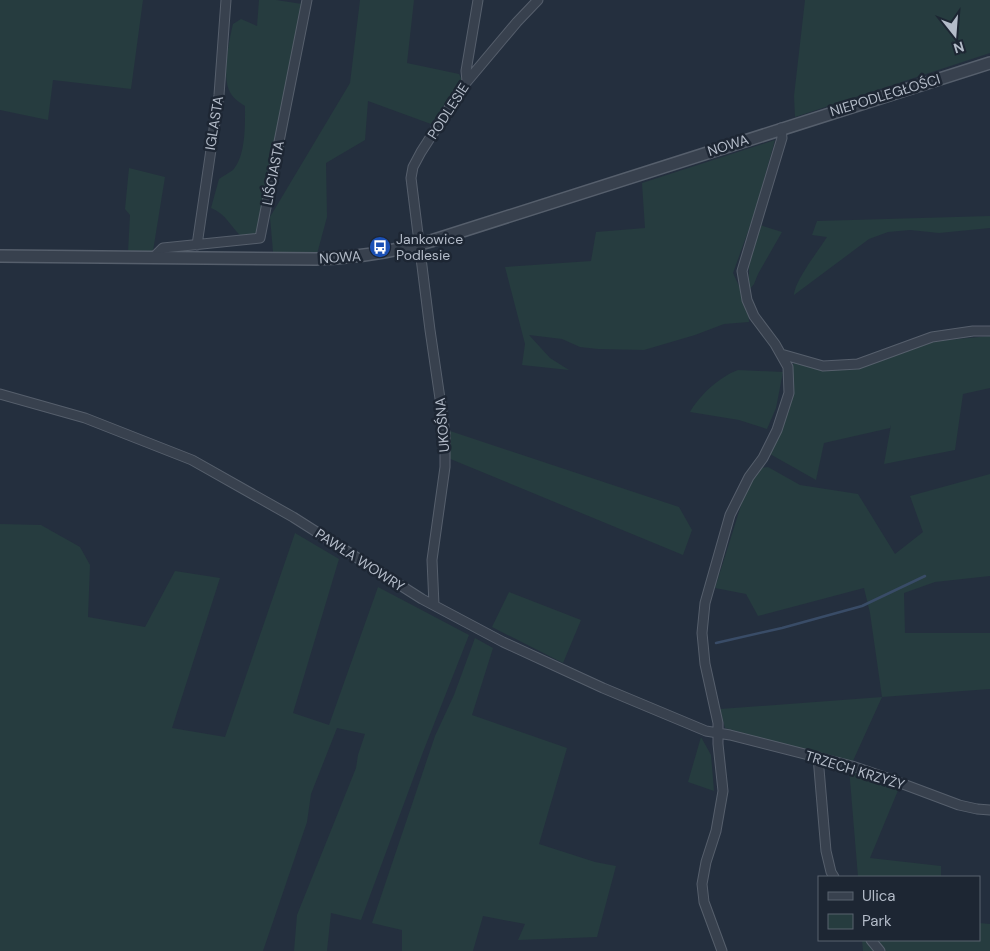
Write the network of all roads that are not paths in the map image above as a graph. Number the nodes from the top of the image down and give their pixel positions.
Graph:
1 (226, 0) edge
2 (307, 0) edge
3 (478, 0) edge
4 (538, 0) edge
5 (990, 63) edge
6 (467, 80) junction
7 (781, 128) junction
8 (419, 244) junction
9 (197, 245) junction
10 (0, 256) edge
11 (154, 257) junction
12 (990, 331) edge
13 (780, 354) junction
14 (0, 394) edge
15 (434, 605) junction
16 (718, 734) junction
17 (818, 757) junction
18 (990, 810) edge
19 (833, 876) edge
20 (872, 941) edge
21 (722, 951) edge
22 (880, 951) edge

1 - 9 street, IGLASTA
2 - 9 street, LIŚCIASTA
3 - 6 street
4 - 6 street, PODLESIE
5 - 7 street, NIEPODLEGŁOŚCI
6 - 8 street, PODLESIE
7 - 8 street, NOWA
7 - 13 street
8 - 11 street, NOWA
8 - 15 street, UKOŚNA
9 - 11 street, LIŚCIASTA
10 - 11 street, NOWA
12 - 13 street
13 - 16 street
14 - 15 street, PAWŁA WOWRY
15 - 16 street, PAWŁA WOWRY
16 - 17 street, TRZECH KRZYŻY
16 - 21 street
17 - 18 street, TRZECH KRZYŻY
17 - 19 street
20 - 22 street

